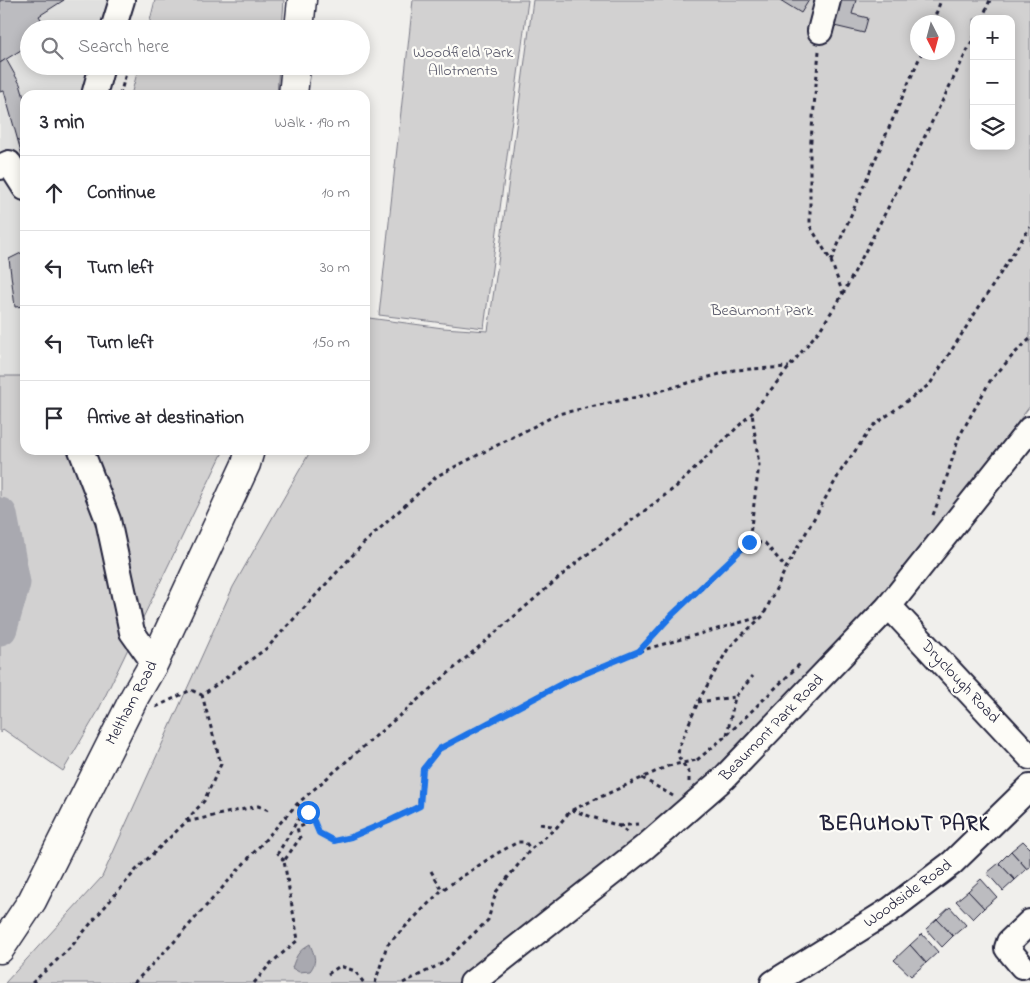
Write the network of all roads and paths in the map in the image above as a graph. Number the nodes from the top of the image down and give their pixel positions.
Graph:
1 (122, 0) edge
2 (302, 0) edge
3 (828, 0) edge
4 (941, 0) edge
5 (990, 0) edge
6 (936, 15) edge
7 (984, 15) edge
8 (116, 20) edge
9 (300, 20) edge
10 (820, 31) joint
11 (970, 46) edge
12 (919, 60) edge
13 (100, 75) edge
14 (126, 75) edge
15 (295, 75) edge
16 (95, 90) edge
17 (121, 90) edge
18 (294, 90) edge
19 (0, 167) edge
20 (20, 181) edge
21 (1030, 227) edge
22 (831, 261) junction
23 (843, 294) junction
24 (1030, 339) edge
25 (790, 367) junction
26 (752, 413) junction
27 (1030, 429) edge
28 (83, 455) edge
29 (249, 455) edge
30 (932, 517) dead end
31 (749, 542) junction
32 (786, 568) junction
33 (889, 606) junction
34 (764, 616) junction
35 (639, 651) junction
36 (806, 659) dead end
37 (154, 663) junction
38 (753, 676) dead end
39 (202, 695) junction
40 (135, 696) junction
41 (736, 697) junction
42 (698, 702) junction
43 (727, 735) junction
44 (1030, 757) edge
45 (642, 778) junction
46 (689, 785) dead end
47 (1030, 787) edge
48 (678, 799) dead end
49 (297, 804) junction
50 (571, 810) junction
51 (272, 811) dead end
52 (308, 816) junction
53 (314, 821) junction
54 (186, 822) junction
55 (540, 824) dead end
56 (619, 826) junction
57 (557, 827) junction
58 (643, 835) junction
59 (530, 849) junction
60 (284, 861) junction
61 (431, 871) dead end
62 (442, 890) junction
63 (1030, 922) edge
64 (0, 949) edge
65 (1022, 966) dead end
66 (328, 974) dead end
67 (32, 983) edge
68 (134, 983) edge
69 (254, 983) edge
70 (364, 983) edge
71 (375, 983) edge
72 (404, 983) edge
73 (472, 983) edge
74 (773, 983) edge

1 - 8 street
2 - 9 main road
3 - 10 street
4 - 6 path
5 - 7 path
10 - 22 path
11 - 23 path
12 - 22 path
13 - 16 street
14 - 17 path
15 - 18 main road
19 - 20 street
21 - 32 path
22 - 23 path
23 - 25 path
24 - 30 path
25 - 26 path
25 - 39 path
26 - 31 path
26 - 49 path
27 - 33 street, Beaumont Park Road
28 - 37 street
29 - 37 main road, Meltham Road
31 - 32 path
31 - 35 path
32 - 34 path
33 - 44 street, Dryclough Road
33 - 58 street, Beaumont Park Road
34 - 35 path
34 - 42 path
35 - 53 path
36 - 43 path
37 - 40 main road, Meltham Road
38 - 41 path
39 - 40 path
39 - 54 path
40 - 64 main road, Meltham Road
41 - 42 path
41 - 43 path
42 - 46 path
43 - 45 path, bridge
45 - 48 path
45 - 50 path
47 - 74 street, Woodside Road
49 - 52 path
49 - 68 path
50 - 56 path
50 - 57 path
51 - 54 path
52 - 53 path
52 - 60 path
53 - 60 path
54 - 67 path
55 - 57 path
56 - 58 path
56 - 58 path
57 - 59 path
58 - 73 street, Beaumont Park Road
59 - 62 path
59 - 72 path
60 - 69 path
61 - 62 path
62 - 71 path
63 - 65 street
66 - 70 path

